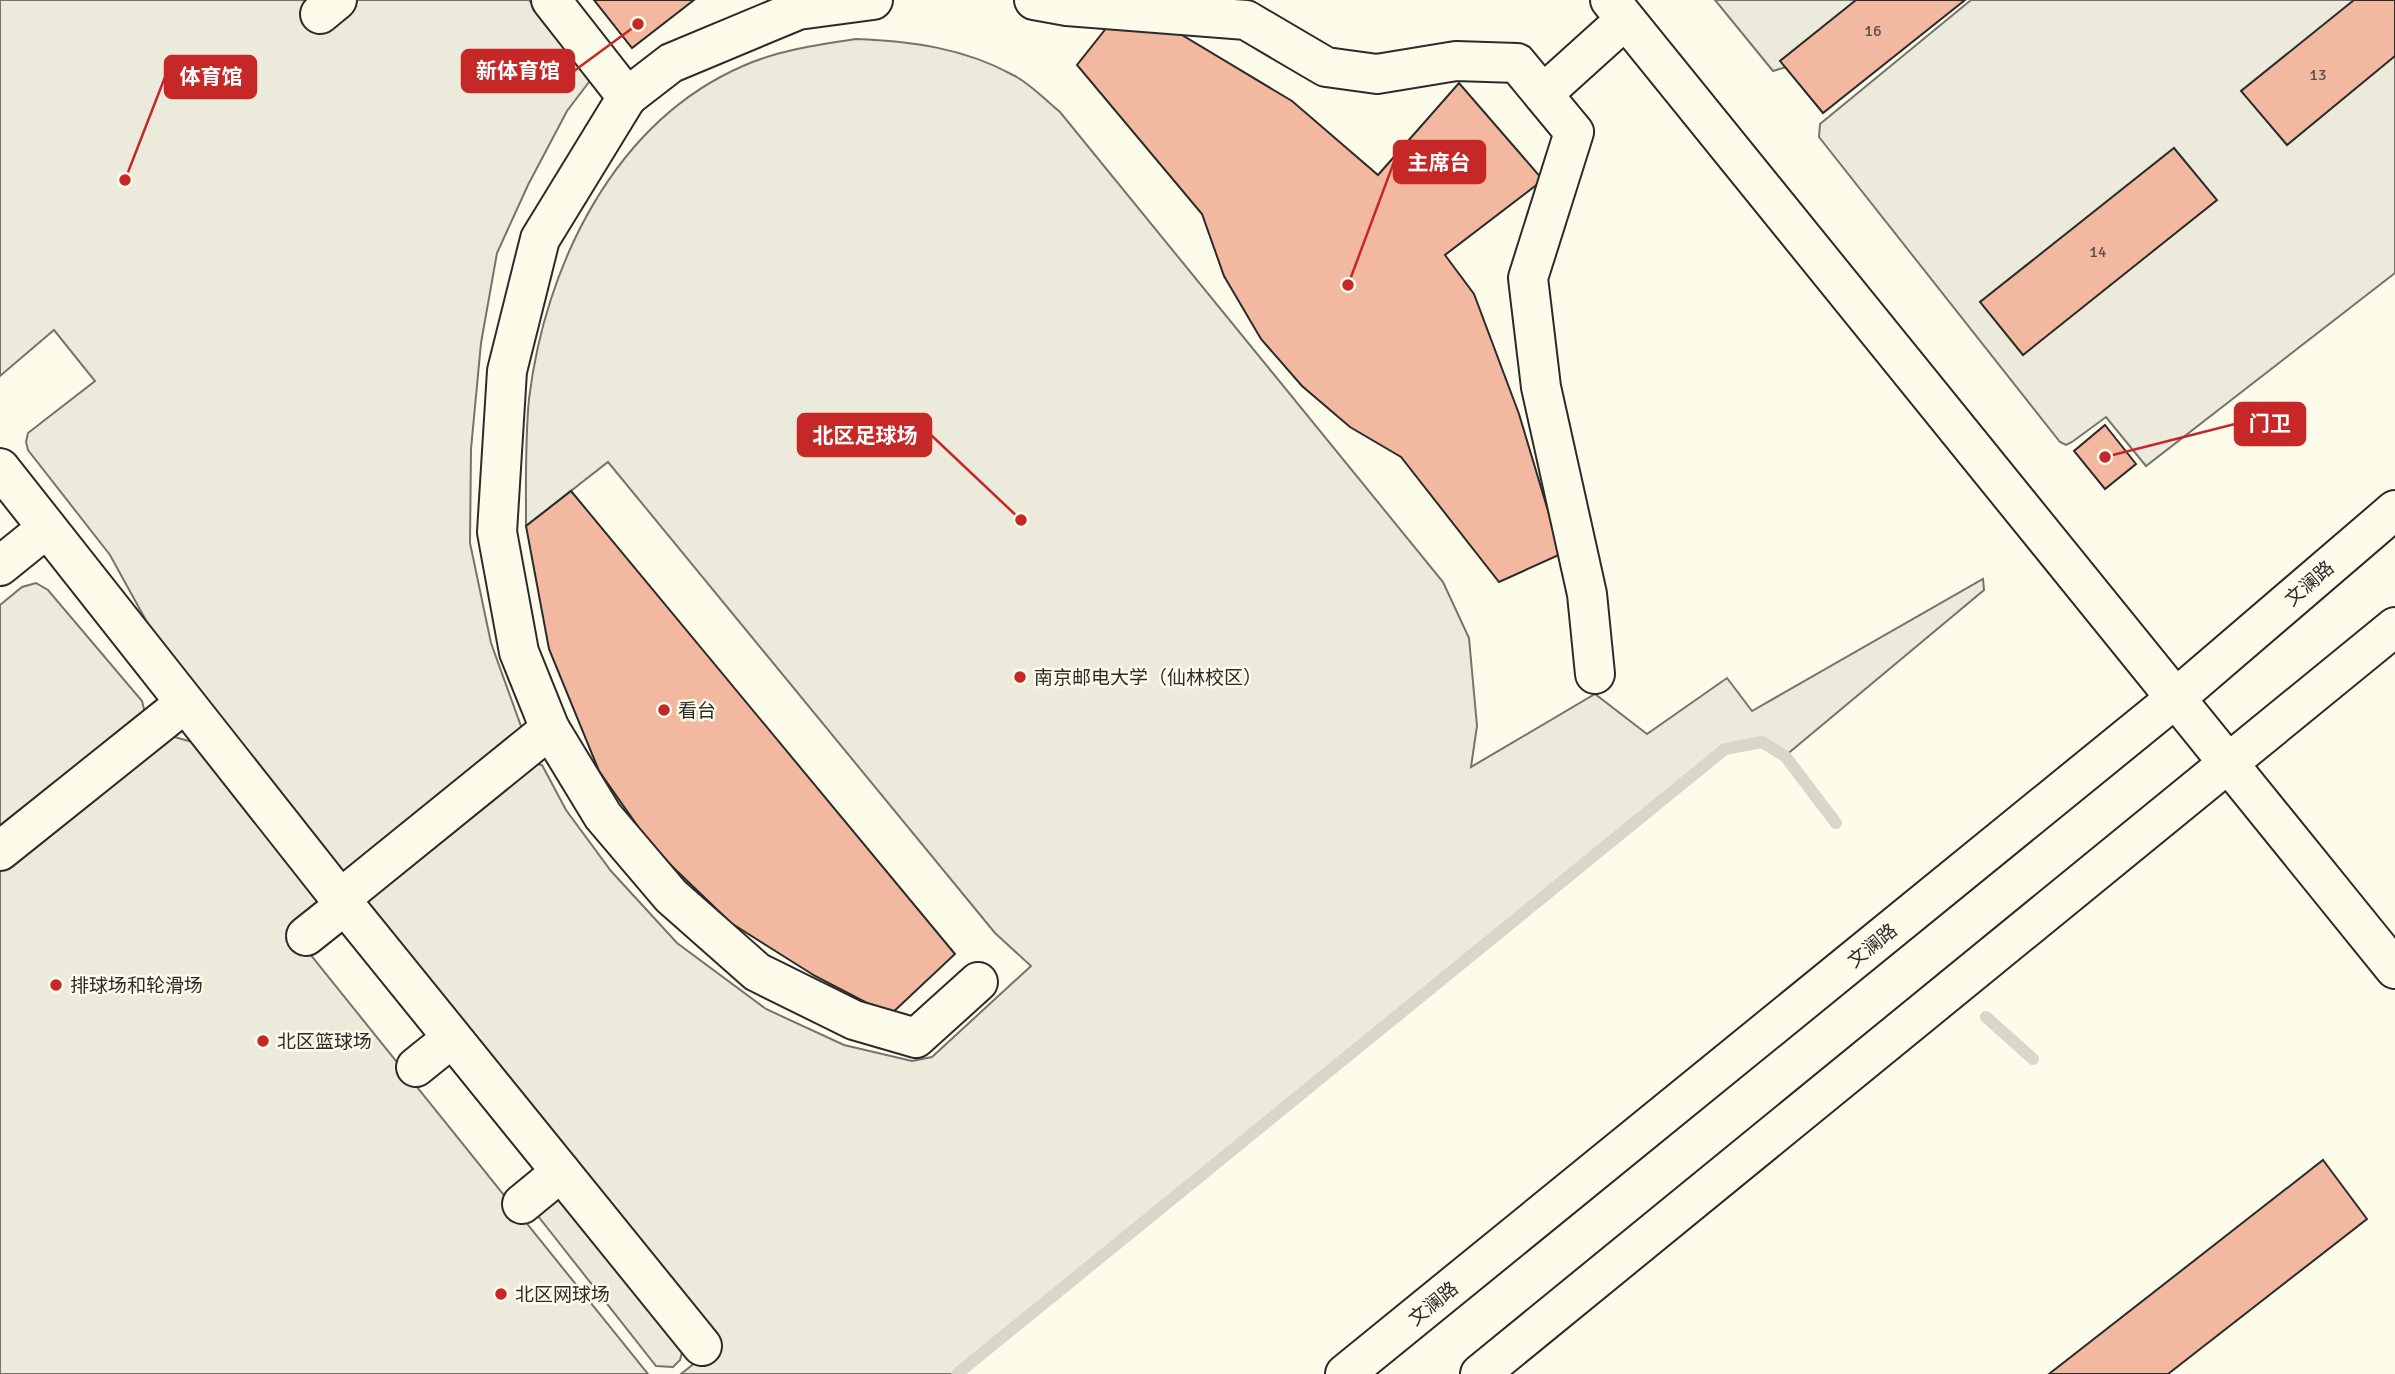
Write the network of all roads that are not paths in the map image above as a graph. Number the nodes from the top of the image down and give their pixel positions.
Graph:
1 (551, 0) edge
2 (873, 0) edge
3 (1059, 1) edge
4 (1617, 10) edge
5 (1544, 94) junction
6 (627, 97) junction
7 (0, 468) edge
8 (2395, 510) edge
9 (47, 528) junction
10 (0, 566) edge
11 (2395, 627) edge
12 (1595, 674) dead end
13 (2177, 697) junction
14 (185, 703) junction
15 (550, 729) junction
16 (2231, 763) junction
17 (0, 851) edge
18 (342, 902) junction
19 (306, 936) dead end
20 (2395, 969) edge
21 (978, 982) dead end
22 (452, 1038) junction
23 (416, 1067) dead end
24 (561, 1172) junction
25 (522, 1204) dead end
26 (702, 1346) dead end
27 (1345, 1374) edge
28 (1480, 1374) edge

1 - 6 street
2 - 6 street
3 - 5 street
4 - 5 street
4 - 13 street
5 - 12 street
6 - 15 street
7 - 9 street
8 - 13 street, 文澜路
9 - 10 street
9 - 14 street
11 - 16 street
13 - 16 street
13 - 27 street, 文澜路
14 - 17 street
14 - 18 street
15 - 18 street
15 - 21 street
16 - 20 street
16 - 28 street
18 - 19 street
18 - 22 street
22 - 23 street
22 - 24 street
24 - 25 street
24 - 26 street

